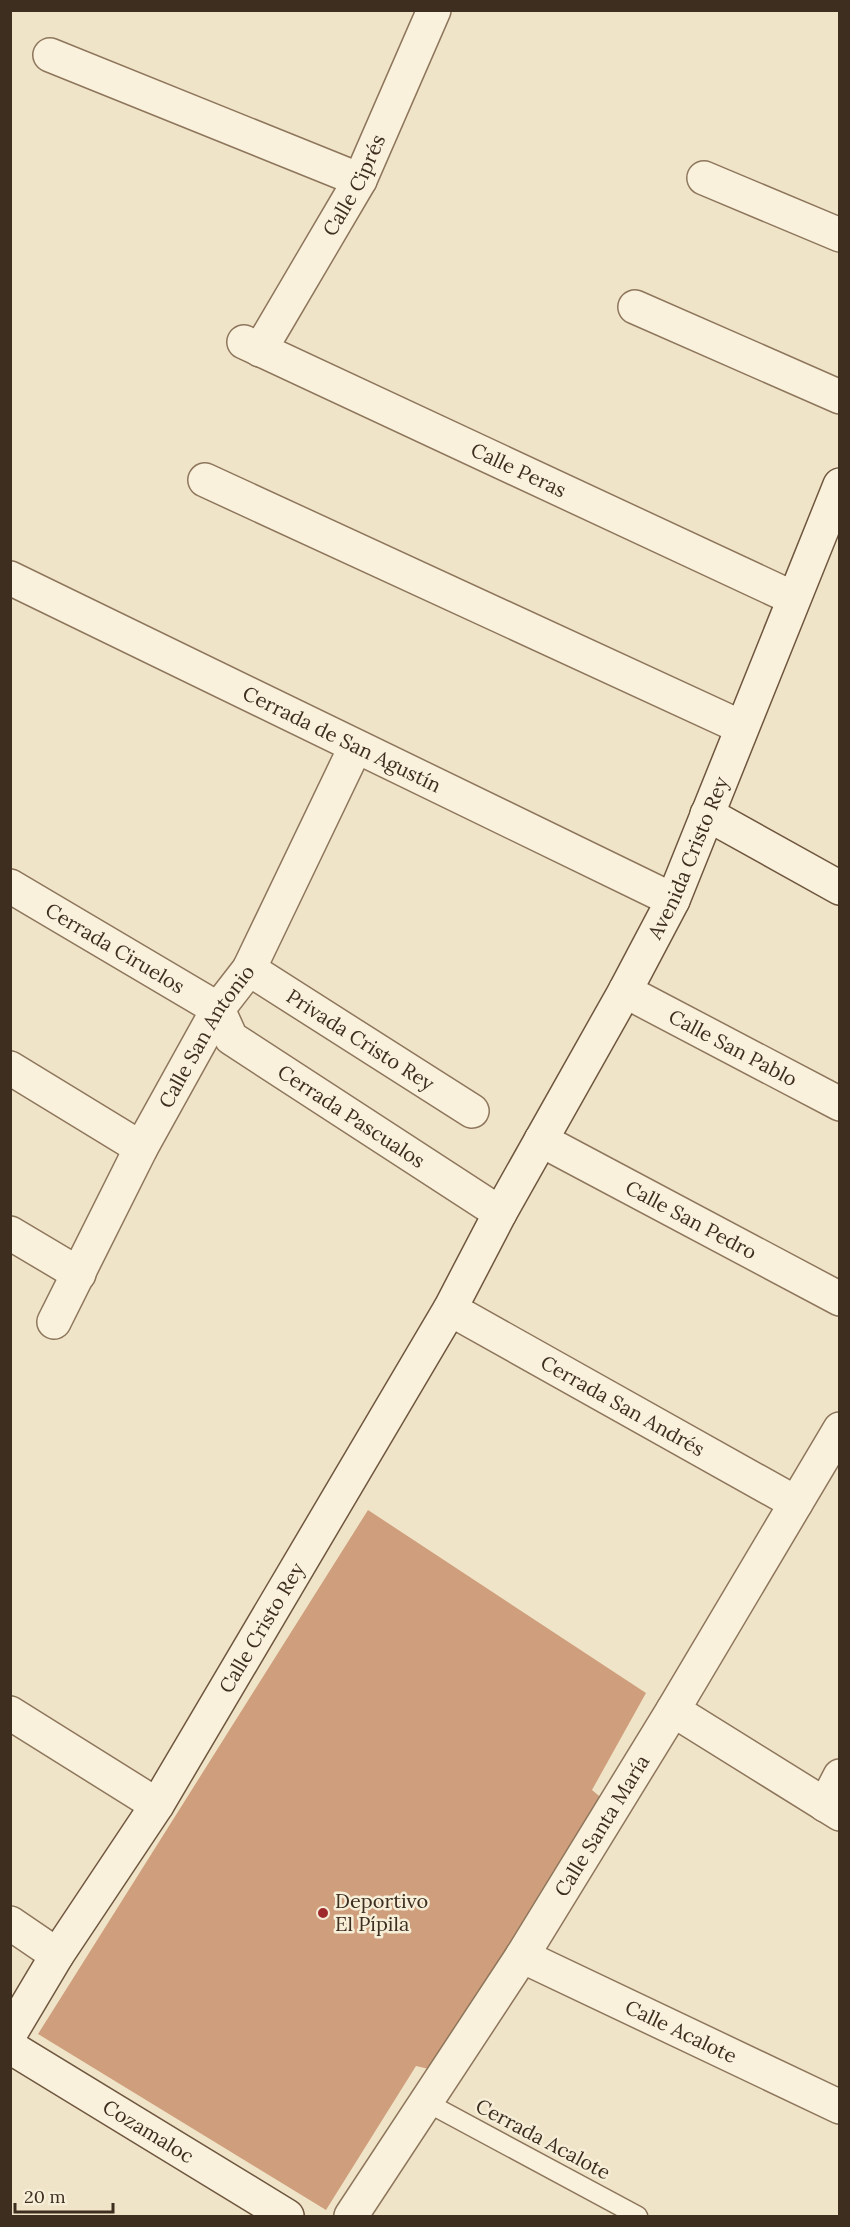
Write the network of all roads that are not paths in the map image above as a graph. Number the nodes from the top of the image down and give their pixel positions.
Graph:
1 (434, 10) edge
2 (50, 55) dead end
3 (704, 178) dead end
4 (360, 180) junction
5 (840, 235) edge
6 (635, 306) dead end
7 (252, 346) joint
8 (840, 396) edge
9 (205, 480) dead end
10 (837, 500) edge
11 (10, 579) edge
12 (793, 598) junction
13 (741, 727) junction
14 (355, 748) junction
15 (707, 814) junction
16 (10, 886) edge
17 (840, 888) edge
18 (673, 900) junction
19 (249, 969) junction
20 (626, 991) junction
21 (218, 1009) junction
22 (10, 1068) edge
23 (840, 1104) edge
24 (472, 1111) dead end
25 (541, 1140) junction
26 (141, 1148) junction
27 (500, 1213) junction
28 (10, 1233) edge
29 (79, 1274) junction
30 (840, 1299) edge
31 (450, 1309) junction
32 (54, 1322) dead end
33 (840, 1429) edge
34 (796, 1503) junction
35 (673, 1710) junction
36 (10, 1713) edge
37 (840, 1776) edge
38 (157, 1805) junction
39 (832, 1810) edge
40 (10, 1923) edge
41 (57, 1955) junction
42 (522, 1956) junction
43 (10, 2034) edge
44 (10, 2047) edge
45 (426, 2102) junction
46 (840, 2107) edge
47 (286, 2217) edge
48 (351, 2217) edge
49 (639, 2217) edge

1 - 4 street, Calle Ciprés
2 - 4 street
3 - 5 street
4 - 7 street, Calle Ciprés
6 - 8 street
7 - 12 street, Calle Peras
9 - 13 street
10 - 12 street, Avenida Cristo Rey
11 - 14 street, Cerrada de San Agustín
12 - 13 street, Avenida Cristo Rey
13 - 15 street, Avenida Cristo Rey
14 - 18 street, Cerrada de San Agustín
14 - 19 street, Calle San Antonio
15 - 17 street
15 - 18 street, Avenida Cristo Rey
16 - 21 street, Cerrada Ciruelos
18 - 20 street, Avenida Cristo Rey
19 - 21 street, Calle San Antonio
19 - 24 street, Privada Cristo Rey
20 - 23 street, Calle San Pablo
20 - 25 street, Avenida Cristo Rey
21 - 26 street, Calle San Antonio
21 - 27 street, Cerrada Pascualos
22 - 26 street
25 - 27 street, Avenida Cristo Rey
25 - 30 street, Calle San Pedro
26 - 29 street, Calle San Antonio
27 - 31 street, Calle Cristo Rey
28 - 29 street
29 - 32 street, Calle San Antonio
31 - 34 street, Cerrada San Andrés
31 - 38 street, Calle Cristo Rey
33 - 34 street, Calle Santa María
34 - 35 street, Calle Santa María
35 - 39 street
35 - 42 street, Calle Santa María
36 - 38 street
37 - 39 street
38 - 41 street, Calle Cristo Rey
40 - 41 street
41 - 43 street, Calle Cristo Rey
42 - 45 street, Calle Santa María
42 - 46 street, Calle Acalote
44 - 47 street, Cozamaloc
45 - 48 street, Calle Santa María
45 - 49 lane, Cerrada Acalote

